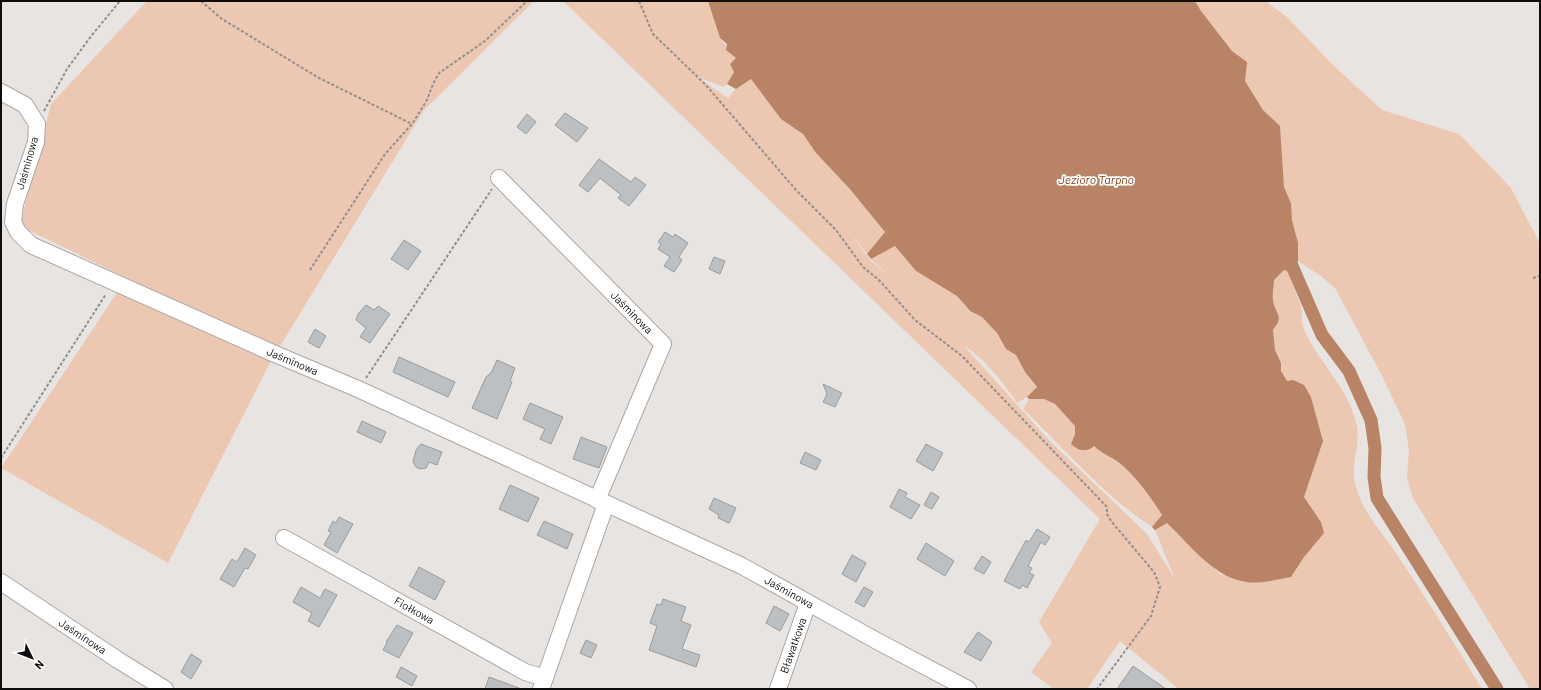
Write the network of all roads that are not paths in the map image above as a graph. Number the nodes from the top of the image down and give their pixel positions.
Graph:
1 (1, 92) edge
2 (499, 178) road end
3 (15, 204) junction
4 (1, 219) edge
5 (602, 502) junction
6 (284, 538) dead end
7 (1, 582) edge
8 (808, 603) junction
9 (543, 684) edge
10 (166, 689) edge
11 (778, 689) edge
12 (968, 689) edge

1 - 3 street, Jaśminowa
2 - 5 street, Jaśminowa
3 - 4 street, Jaśminowa
3 - 5 street, Jaśminowa
5 - 8 street, Jaśminowa
5 - 9 street, Jaśminowa
6 - 9 street, Fiołkowa
7 - 10 street, Jaśminowa
8 - 11 street, Bławatkowa
8 - 12 street, Jaśminowa

